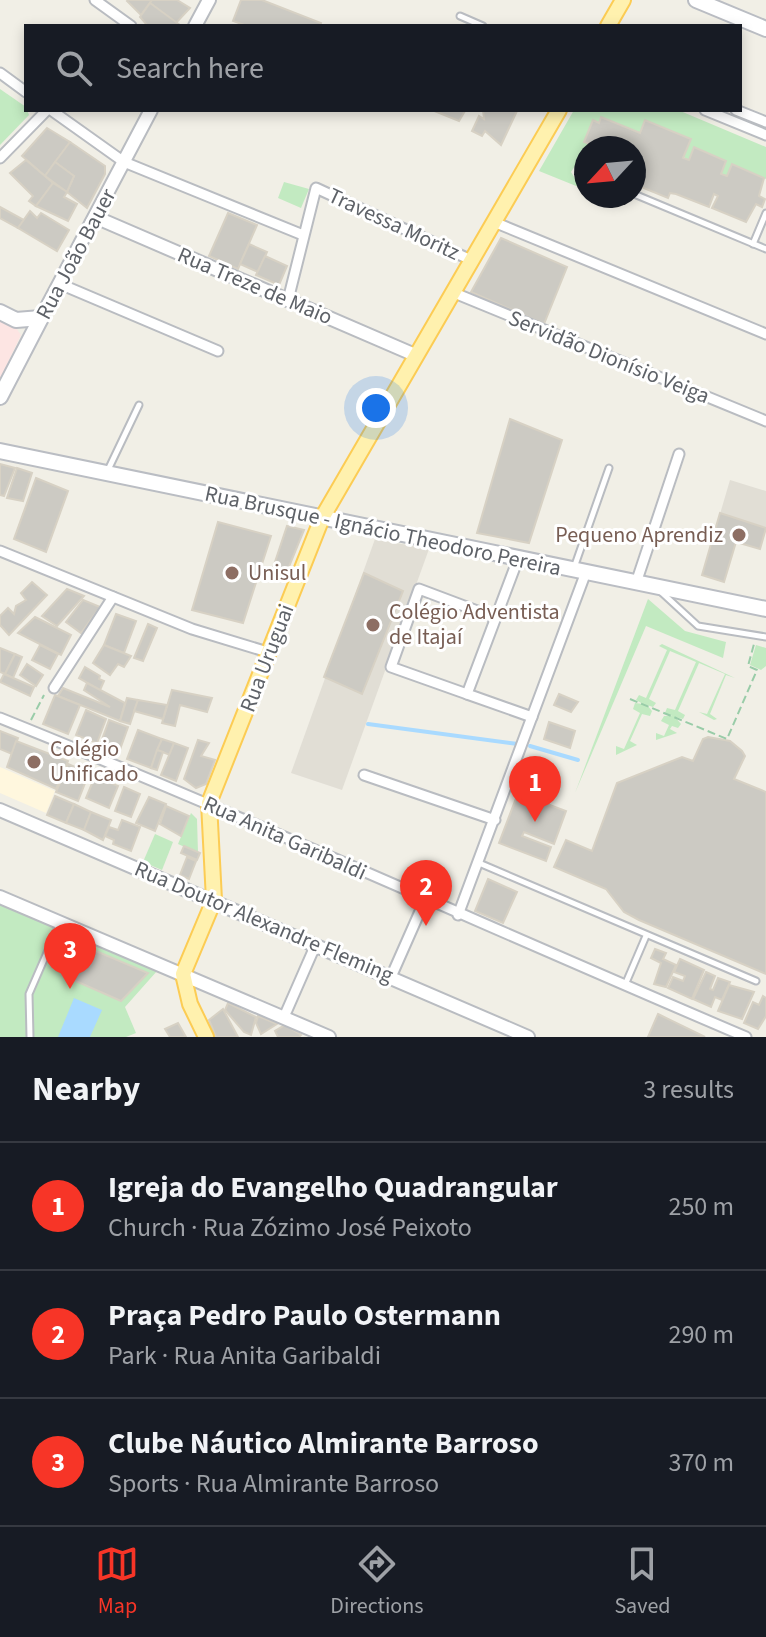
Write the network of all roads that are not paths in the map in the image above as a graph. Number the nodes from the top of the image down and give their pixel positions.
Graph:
1 (95, 0) edge
2 (209, 0) edge
3 (623, 0) edge
4 (696, 0) edge
5 (460, 16) dead end
6 (128, 24) edge
7 (196, 24) edge
8 (478, 24) edge
9 (609, 24) edge
10 (766, 29) edge
11 (0, 73) edge
12 (24, 91) edge
13 (47, 112) edge
14 (52, 112) edge
15 (150, 112) edge
16 (553, 112) edge
17 (710, 112) edge
18 (741, 112) edge
19 (766, 122) edge
20 (766, 135) edge
21 (0, 158) edge
22 (124, 162) junction
23 (646, 199) edge
24 (766, 213) edge
25 (95, 217) junction
26 (494, 222) junction
27 (303, 235) junction
28 (753, 244) junction
29 (766, 249) edge
30 (471, 260) junction
31 (60, 284) junction
32 (452, 292) junction
33 (288, 300) junction
34 (0, 312) edge
35 (41, 318) junction
36 (16, 320) junction
37 (766, 334) edge
38 (29, 342) junction
39 (218, 351) dead end
40 (415, 355) junction
41 (0, 397) edge
42 (139, 405) dead end
43 (766, 421) edge
44 (0, 451) edge
45 (679, 454) dead end
46 (609, 468) dead end
47 (106, 473) junction
48 (322, 518) junction
49 (0, 551) edge
50 (518, 559) junction
51 (580, 571) junction
52 (636, 583) junction
53 (657, 587) junction
54 (113, 597) junction
55 (766, 609) edge
56 (496, 618) junction
57 (766, 637) edge
58 (271, 653) junction
59 (54, 688) road end
60 (467, 694) junction
61 (532, 717) junction
62 (0, 718) edge
63 (364, 775) dead end
64 (209, 803) junction
65 (0, 810) edge
66 (495, 820) junction
67 (478, 862) junction
68 (0, 897) edge
69 (214, 900) junction
70 (425, 900) junction
71 (458, 915) junction
72 (61, 920) junction
73 (646, 936) junction
74 (316, 944) junction
75 (183, 974) junction
76 (391, 977) junction
77 (756, 981) dead end
78 (625, 985) junction
79 (284, 1017) junction
80 (30, 1037) edge
81 (206, 1037) edge
82 (326, 1037) edge
83 (528, 1037) edge
84 (746, 1037) edge

1 - 6 street
2 - 7 street
3 - 9 main road
4 - 10 main road
5 - 8 lane
11 - 12 street
13 - 21 street
14 - 22 street
15 - 22 street, Rua João Bauer
16 - 26 main road, Rua Uruguai
17 - 20 street
18 - 19 street
22 - 25 street, Rua João Bauer
22 - 27 street
23 - 28 lane
24 - 28 lane
25 - 31 street, Rua João Bauer
25 - 33 street, Rua Treze de Maio
26 - 30 main road, Rua Uruguai
26 - 37 street
27 - 30 street, Travessa Moritz
27 - 33 street
28 - 29 lane
30 - 32 main road, Rua Uruguai
31 - 35 street, Rua João Bauer
31 - 39 street
32 - 40 main road, Rua Uruguai
32 - 43 street, Servidão Dionísio Veiga
33 - 40 street, Rua Treze de Maio
34 - 36 main road
35 - 36 main road
35 - 38 main road, Rua João Bauer
36 - 38 main road
38 - 41 main road, Rua João Bauer
40 - 48 main road, Rua Uruguai
42 - 47 lane
44 - 47 main road, Rua Brusque - Ignácio Theodoro Pereira
45 - 52 street
46 - 51 lane
47 - 48 main road, Rua Brusque - Ignácio Theodoro Pereira
48 - 50 main road, Rua Brusque - Ignácio Theodoro Pereira
48 - 58 main road, Rua Uruguai
49 - 54 street
50 - 51 main road, Rua Brusque - Ignácio Theodoro Pereira
50 - 56 street
51 - 52 main road, Rua Brusque - Ignácio Theodoro Pereira
51 - 61 street
52 - 53 main road, Rua Brusque - Ignácio Theodoro Pereira
53 - 55 main road, Rua Brusque - Ignácio Theodoro Pereira
53 - 57 lane
54 - 58 street
54 - 59 street
56 - 60 street
56 - 60 street
58 - 64 main road, Rua Uruguai
60 - 61 street
61 - 66 street
62 - 64 street, Rua Anita Garibaldi
63 - 66 street
64 - 69 main road, Rua Uruguai
64 - 70 street, Rua Anita Garibaldi
65 - 69 street, Rua Doutor Alexandre Fleming
66 - 67 street
67 - 71 street
67 - 73 lane
68 - 72 street
69 - 74 street, Rua Doutor Alexandre Fleming
69 - 75 main road, Rua Uruguai
70 - 71 street, Rua Anita Garibaldi
70 - 76 street
71 - 78 street, Rua Anita Garibaldi
72 - 75 street
72 - 80 lane
73 - 77 lane
73 - 78 lane
74 - 76 street, Rua Doutor Alexandre Fleming
74 - 79 street
75 - 79 street
75 - 81 main road
76 - 83 street, Rua Doutor Alexandre Fleming
78 - 84 street, Rua Anita Garibaldi
79 - 82 street

